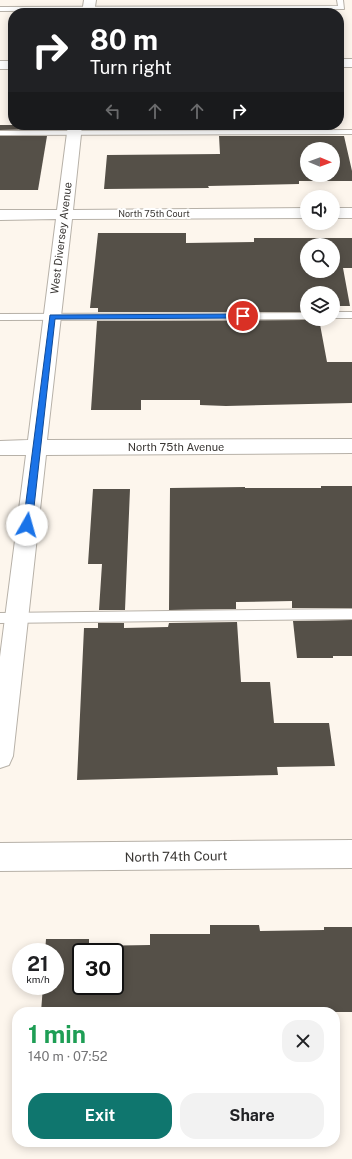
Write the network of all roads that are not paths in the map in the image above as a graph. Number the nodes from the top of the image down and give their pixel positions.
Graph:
1 (340, 0) edge
2 (89, 7) edge
3 (44, 8) edge
4 (56, 130) edge
5 (74, 130) edge
6 (167, 130) edge
7 (352, 132) edge
8 (0, 133) edge
9 (300, 213) edge
10 (340, 213) edge
11 (352, 213) edge
12 (0, 215) edge
13 (64, 215) junction
14 (340, 315) edge
15 (352, 315) edge
16 (300, 316) edge
17 (0, 317) edge
18 (52, 317) junction
19 (352, 446) edge
20 (0, 448) edge
21 (36, 448) junction
22 (352, 614) edge
23 (8, 618) edge
24 (0, 756) edge
25 (352, 854) edge
26 (0, 857) edge

1 - 2 lane
2 - 3 lane
4 - 8 lane
5 - 13 street, West Diversey Avenue
6 - 7 lane
9 - 13 street, North 75th Court
10 - 11 street
12 - 13 street, North 75th Court
13 - 18 street, West Diversey Avenue
14 - 15 lane
16 - 18 lane
17 - 18 lane
18 - 21 street, West Diversey Avenue
19 - 21 street, North 75th Avenue
20 - 21 street, North 75th Avenue
21 - 23 street, West Diversey Avenue
22 - 23 lane
23 - 24 street, West Diversey Avenue
25 - 26 street, North 74th Court

